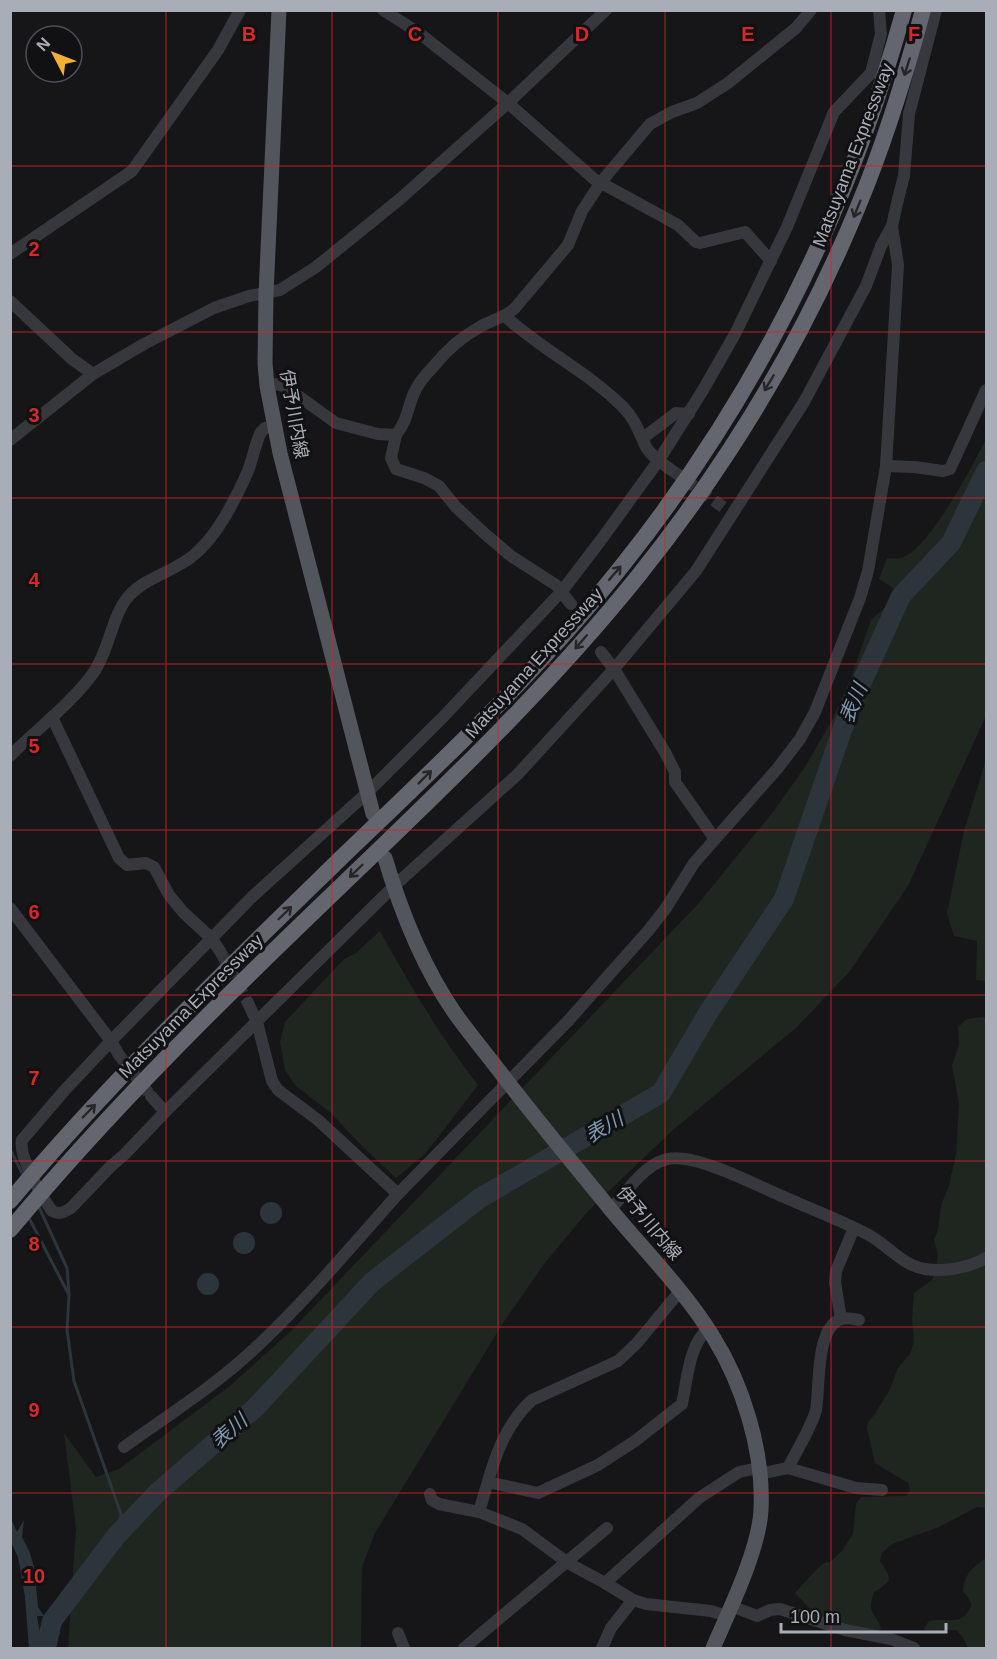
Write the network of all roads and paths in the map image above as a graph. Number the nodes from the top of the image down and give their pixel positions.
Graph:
1 (240, 10) edge
2 (279, 10) edge
3 (383, 10) edge
4 (606, 10) edge
5 (811, 10) edge
6 (879, 10) edge
7 (904, 10) edge
8 (923, 10) edge
9 (936, 10) edge
10 (871, 74) junction
11 (508, 103) junction
12 (909, 114) junction
13 (601, 182) junction
14 (892, 226) junction
15 (10, 254) edge
16 (771, 261) junction
17 (266, 294) junction
18 (10, 301) edge
19 (506, 317) junction
20 (93, 374) junction
21 (267, 386) junction
22 (987, 390) edge
23 (688, 414) junction
24 (273, 425) junction
25 (396, 435) junction
26 (643, 438) junction
27 (10, 440) edge
28 (659, 460) junction
29 (886, 466) junction
30 (670, 469) tunnel mouth
31 (561, 591) junction
32 (571, 604) dead end
33 (601, 652) dead end
34 (614, 669) junction
35 (52, 717) junction
36 (10, 756) edge
37 (368, 792) junction
38 (373, 814) dead end
39 (715, 839) junction
40 (385, 858) dead end
41 (393, 887) junction
42 (10, 908) edge
43 (211, 938) junction
44 (220, 951) tunnel mouth
45 (248, 1003) tunnel mouth
46 (257, 1022) junction
47 (111, 1041) junction
48 (119, 1055) tunnel mouth
49 (511, 1085) junction
50 (151, 1096) tunnel mouth
51 (165, 1112) junction
52 (398, 1194) junction
53 (10, 1201) edge
54 (609, 1206) junction
55 (854, 1228) junction
56 (10, 1230) edge
57 (987, 1258) edge
58 (680, 1292) junction
59 (841, 1319) junction
60 (859, 1320) dead end
61 (708, 1329) junction
62 (124, 1447) dead end
63 (788, 1468) junction
64 (759, 1471) junction
65 (488, 1482) junction
66 (882, 1490) dead end
67 (429, 1494) dead end
68 (479, 1512) junction
69 (607, 1528) dead end
70 (568, 1563) junction
71 (606, 1582) junction
72 (633, 1600) junction
73 (729, 1611) junction
74 (399, 1633) dead end
75 (404, 1648) edge
76 (464, 1648) edge
77 (602, 1648) edge
78 (713, 1648) edge
79 (914, 1648) edge

1 - 15 street
2 - 17 main road, 伊予川内線
3 - 11 street
4 - 11 street
5 - 13 street
6 - 10 street
53 -> 7 highway, Matsuyama Expressway
8 -> 56 highway, Matsuyama Expressway
9 - 12 street
10 - 12 street
10 - 16 street
11 - 13 street
11 - 17 street
12 - 14 street
13 - 16 street
13 - 19 street
14 - 29 street
14 - 34 street
16 - 23 street
17 - 20 street
17 - 21 main road, 伊予川内線
18 - 20 street
19 - 25 street
19 - 26 street
20 - 27 street
21 - 24 main road, 伊予川内線
21 - 25 street
22 - 29 street
23 - 26 street
23 - 28 street
24 - 35 street
24 - 37 main road, 伊予川内線
25 - 31 street
26 - 28 street
28 - 30 street
28 - 31 street
29 - 39 street
31 - 32 street
31 - 37 street
33 - 34 street
34 - 39 street
34 - 41 street
35 - 36 street
35 - 43 street
37 - 38 main road, 伊予川内線
37 - 43 street
39 - 49 street
40 - 41 main road, 伊予川内線
41 - 46 street
41 - 49 main road, 伊予川内線
42 - 47 street
43 - 44 street
43 - 47 street
45 - 46 street
46 - 51 street
46 - 52 street
47 - 48 street
47 - 51 street
49 - 52 street
49 - 54 main road, 伊予川内線
50 - 51 street
52 - 62 street
54 - 55 street
54 - 58 main road, 伊予川内線
55 - 57 street
55 - 59 street
58 - 61 main road, 伊予川内線
58 - 65 street
59 - 60 street
59 - 63 street
61 - 64 main road, 伊予川内線
61 - 65 street
63 - 64 street
63 - 66 street
64 - 71 street
64 - 73 main road, 伊予川内線
65 - 68 street
67 - 68 street
68 - 70 street
69 - 70 street
70 - 71 street
70 - 76 street
71 - 72 street
72 - 73 street
72 - 77 street
73 - 78 main road, 伊予川内線
73 - 79 street
74 - 75 street

